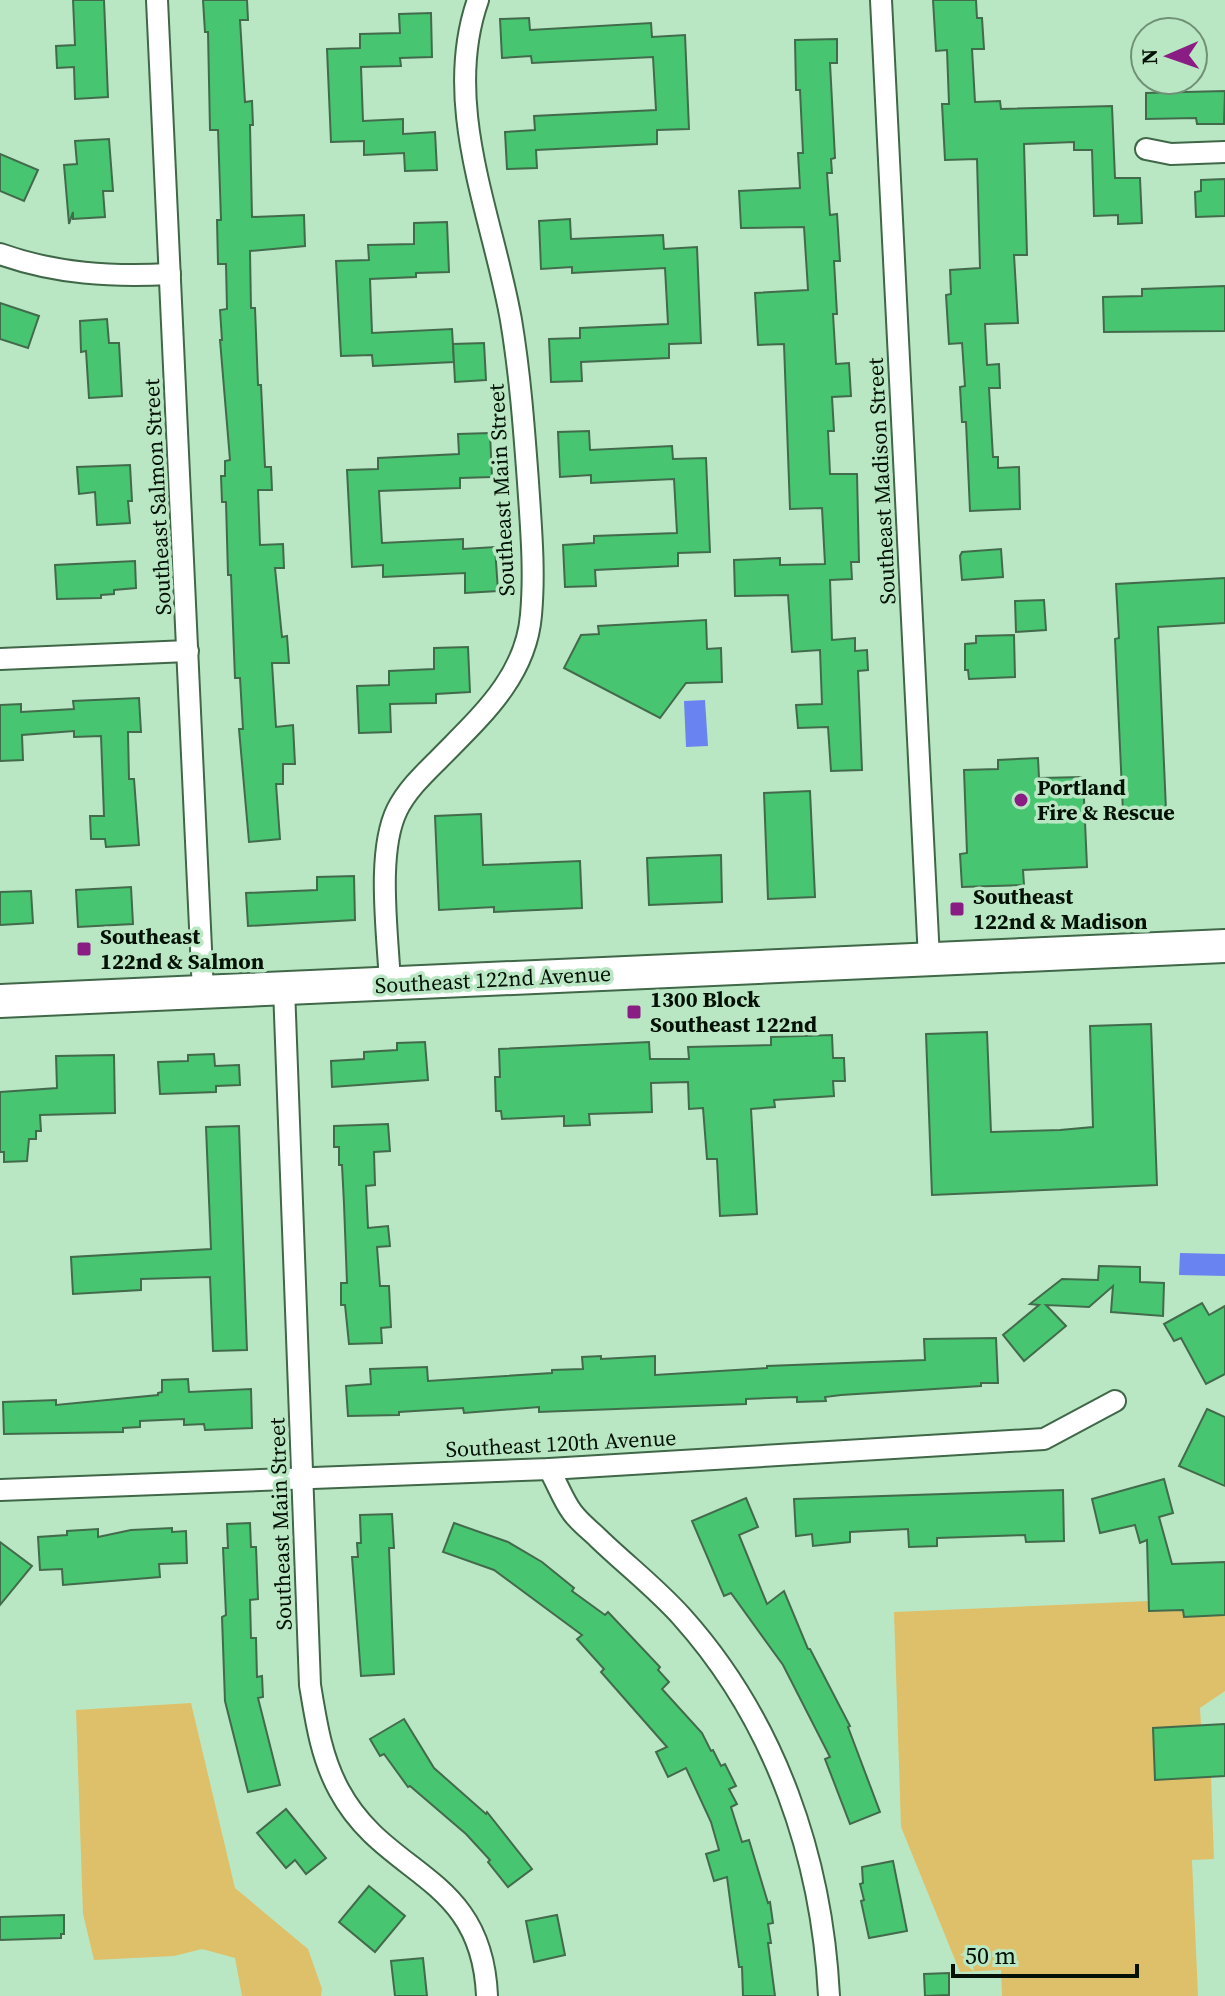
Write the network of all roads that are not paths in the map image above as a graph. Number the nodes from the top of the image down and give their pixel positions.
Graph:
1 (157, 0) edge
2 (478, 0) edge
3 (881, 0) edge
4 (1146, 149) dead end
5 (1225, 152) edge
6 (0, 254) edge
7 (170, 274) junction
8 (188, 651) junction
9 (0, 659) edge
10 (1225, 946) edge
11 (929, 959) junction
12 (390, 984) junction
13 (284, 988) junction
14 (203, 992) junction
15 (0, 1001) edge
16 (1115, 1401) dead end
17 (549, 1469) junction
18 (303, 1478) junction
19 (0, 1490) edge
20 (487, 1996) edge
21 (829, 1996) edge

1 - 7 street, Southeast Salmon Street
2 - 12 street, Southeast Main Street
3 - 11 street, Southeast Madison Street
4 - 5 street
6 - 7 street
7 - 8 street, Southeast Salmon Street
8 - 9 street
8 - 14 street, Southeast Salmon Street
10 - 11 main road, Southeast 122nd Avenue
11 - 12 main road, Southeast 122nd Avenue
12 - 13 main road, Southeast 122nd Avenue
13 - 14 main road, Southeast 122nd Avenue
13 - 18 street, Southeast Main Street
14 - 15 main road, Southeast 122nd Avenue
16 - 17 street, Southeast 120th Avenue
17 - 18 street, Southeast 120th Avenue
17 - 21 street
18 - 19 street, Southeast 120th Avenue
18 - 20 street, Southeast Main Street

